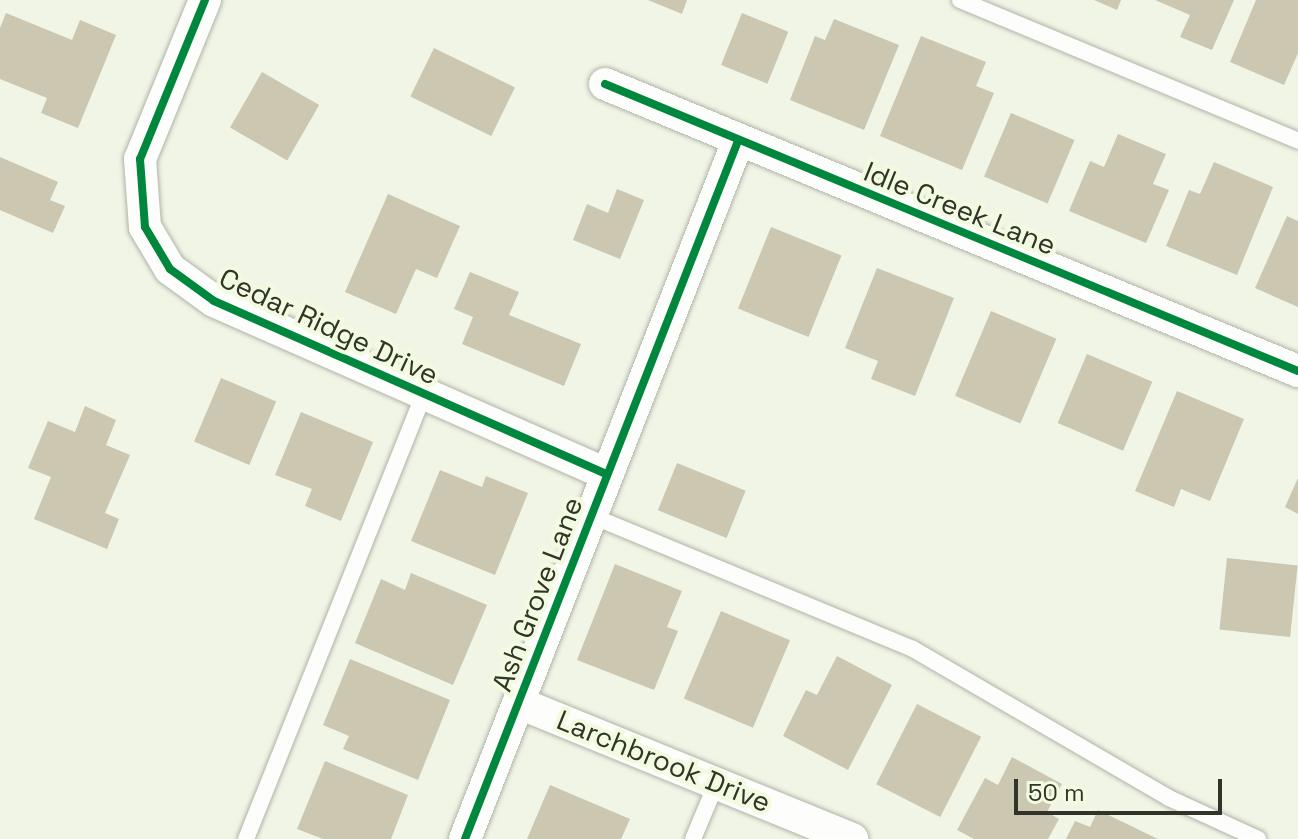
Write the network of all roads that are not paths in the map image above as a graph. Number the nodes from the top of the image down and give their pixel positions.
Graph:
1 (205, 0) edge
2 (960, 0) edge
3 (605, 84) dead end
4 (738, 141) junction
5 (1298, 141) edge
6 (1298, 371) edge
7 (424, 394) junction
8 (606, 474) junction
9 (592, 516) junction
10 (519, 703) junction
11 (717, 782) junction
12 (246, 839) edge
13 (465, 839) edge
14 (693, 839) edge
15 (852, 839) edge
16 (1258, 839) edge

1 - 7 street, Cedar Ridge Drive
2 - 5 lane
3 - 4 street, Idle Creek Lane
4 - 6 street, Idle Creek Lane
4 - 8 street, Ash Grove Lane
7 - 8 street, Cedar Ridge Drive
7 - 12 lane
8 - 9 street, Ash Grove Lane
9 - 10 street, Ash Grove Lane
9 - 16 lane
10 - 11 street, Larchbrook Drive
10 - 13 street, Ash Grove Lane
11 - 14 lane
11 - 15 street, Larchbrook Drive

